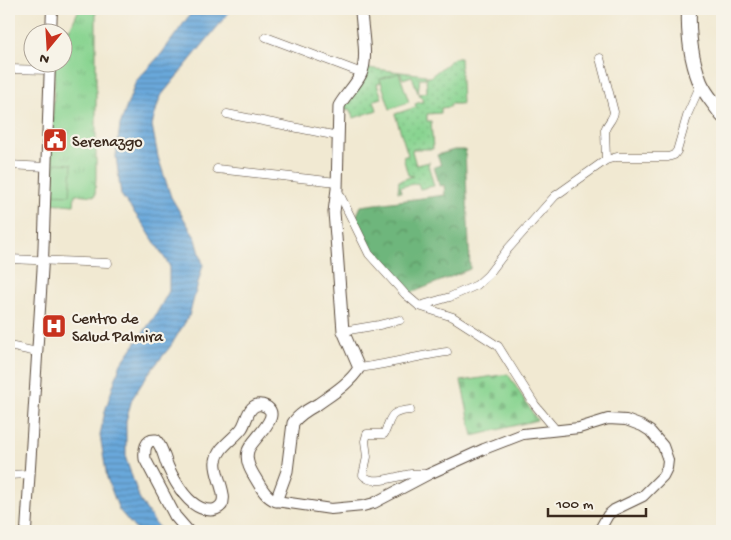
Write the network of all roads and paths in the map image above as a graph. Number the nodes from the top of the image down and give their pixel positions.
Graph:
1 (52, 9) edge
2 (361, 9) edge
3 (689, 9) edge
4 (51, 22) edge
5 (266, 37) dead end
6 (600, 58) dead end
7 (22, 67) edge
8 (9, 68) edge
9 (50, 72) edge
10 (362, 73) junction
11 (701, 84) junction
12 (227, 114) dead end
13 (722, 115) edge
14 (338, 136) junction
15 (606, 160) junction
16 (9, 165) edge
17 (46, 167) junction
18 (217, 169) dead end
19 (337, 186) junction
20 (9, 260) edge
21 (43, 261) junction
22 (108, 263) dead end
23 (419, 306) junction
24 (400, 320) dead end
25 (344, 331) junction
26 (9, 346) edge
27 (37, 352) junction
28 (447, 352) dead end
29 (359, 368) junction
30 (410, 410) dead end
31 (556, 430) junction
32 (29, 474) junction
33 (429, 474) junction
34 (9, 475) edge
35 (276, 501) junction
36 (26, 531) edge
37 (188, 531) edge
38 (600, 531) edge

1 - 4 street
2 - 10 main road
3 - 11 highway
5 - 10 street
6 - 15 street
7 - 8 street
9 - 17 street
10 - 14 main road
11 - 13 highway
11 - 15 street
12 - 14 street
14 - 19 main road
15 - 23 street
16 - 17 street
17 - 21 street
18 - 19 street
19 - 23 street
19 - 25 main road
20 - 21 street
21 - 22 street
21 - 27 street
23 - 31 street
24 - 25 street
25 - 29 main road
26 - 27 street
27 - 32 street
28 - 29 street
29 - 35 main road
30 - 33 street
31 - 33 street
31 - 38 street
32 - 34 street
32 - 36 street
33 - 35 street
35 - 37 main road

